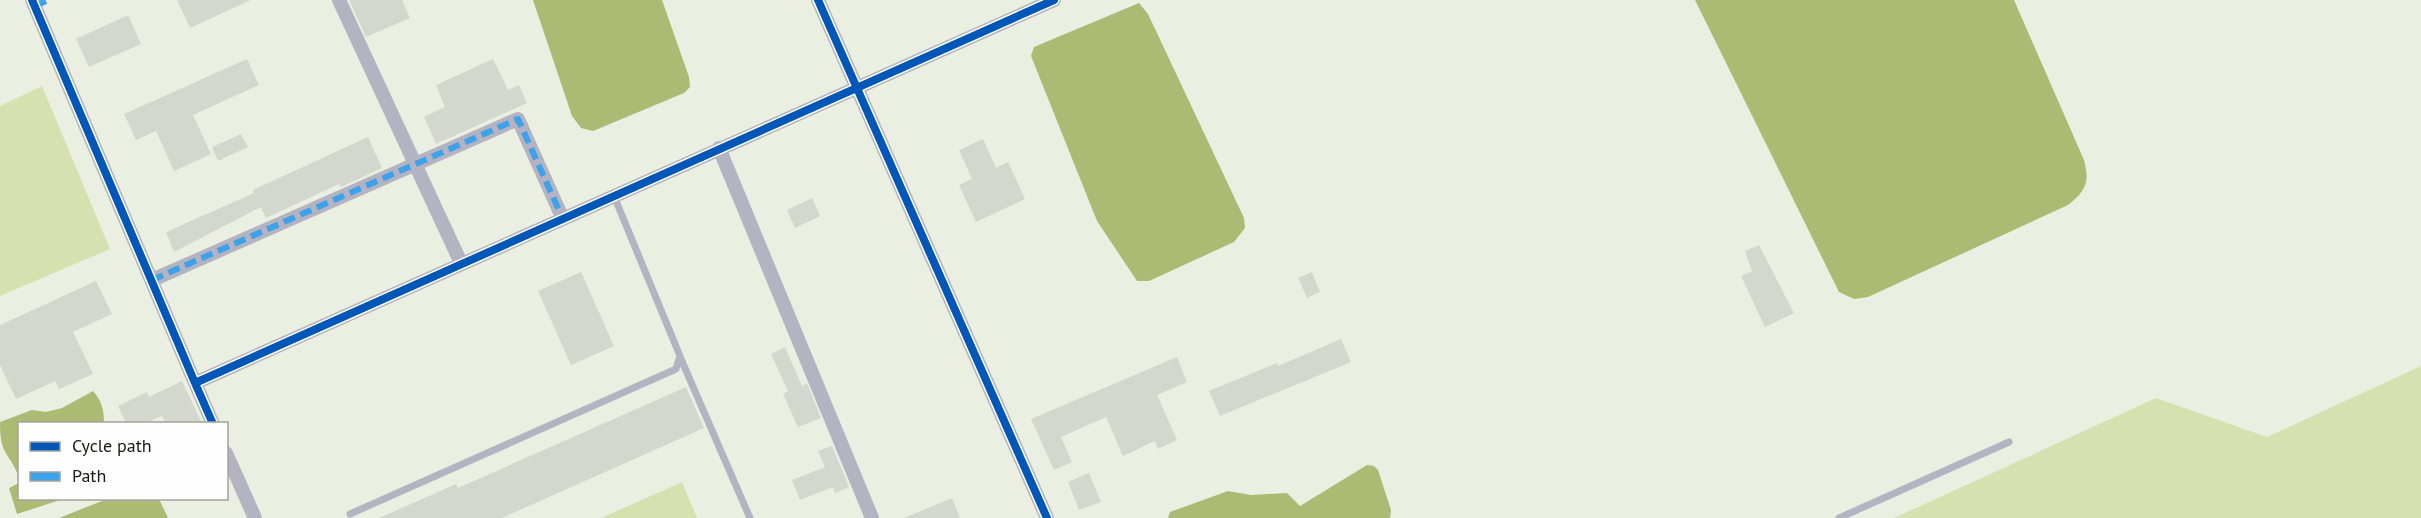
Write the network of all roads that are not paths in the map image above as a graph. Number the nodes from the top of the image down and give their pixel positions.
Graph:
1 (48, 0) edge
2 (339, 0) edge
3 (818, 0) edge
4 (1054, 0) edge
5 (34, 3) edge
6 (857, 87) junction
7 (719, 148) junction
8 (415, 164) junction
9 (614, 196) junction
10 (562, 217) junction
11 (461, 263) junction
12 (152, 280) junction
13 (680, 356) junction
14 (195, 383) junction
15 (213, 422) edge
16 (2009, 442) dead end
17 (228, 457) edge
18 (350, 514) dead end
19 (255, 518) edge
20 (750, 518) edge
21 (872, 518) edge
22 (1047, 518) edge
23 (1839, 518) edge

1 - 5 street
2 - 8 street
3 - 6 street
4 - 6 street
5 - 12 street
6 - 7 street
6 - 22 street
7 - 9 street
7 - 21 street
8 - 10 street
8 - 11 street
8 - 12 street
9 - 10 street
9 - 13 lane
10 - 11 street
11 - 14 street
12 - 14 street
13 - 18 lane
13 - 20 lane
14 - 15 street
16 - 23 lane
17 - 19 street

